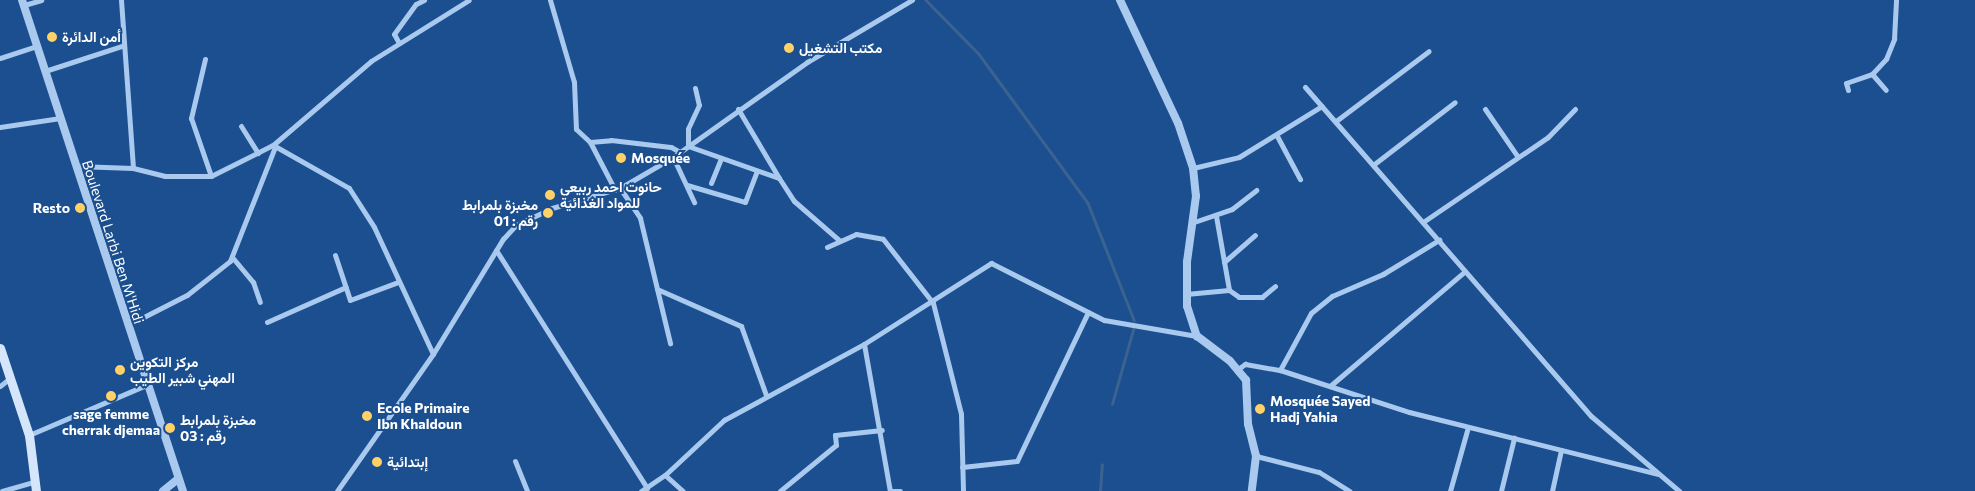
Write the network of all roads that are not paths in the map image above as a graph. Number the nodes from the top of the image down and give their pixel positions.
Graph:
1 (41, 0) edge
2 (121, 0) edge
3 (424, 0) edge
4 (469, 0) edge
5 (550, 0) edge
6 (912, 0) edge
7 (1120, 0) edge
8 (1896, 0) edge
9 (416, 2) edge
10 (23, 3) edge
11 (398, 43) junction
12 (37, 46) junction
13 (122, 46) junction
14 (1429, 51) dead end
15 (0, 58) edge
16 (205, 59) dead end
17 (45, 71) junction
18 (1872, 74) junction
19 (1305, 87) dead end
20 (695, 88) dead end
21 (1848, 90) dead end
22 (1886, 90) dead end
23 (1455, 102) dead end
24 (1322, 106) junction
25 (738, 109) junction
26 (1485, 109) dead end
27 (1575, 109) dead end
28 (60, 118) junction
29 (1336, 121) junction
30 (241, 126) dead end
31 (0, 127) edge
32 (1277, 136) junction
33 (590, 142) junction
34 (274, 146) junction
35 (688, 146) junction
36 (680, 152) junction
37 (258, 153) junction
38 (673, 157) junction
39 (1518, 157) junction
40 (721, 158) junction
41 (1373, 165) junction
42 (76, 166) junction
43 (133, 168) junction
44 (1193, 168) junction
45 (757, 172) junction
46 (211, 176) junction
47 (779, 178) junction
48 (1300, 179) dead end
49 (712, 183) dead end
50 (687, 185) junction
51 (618, 189) junction
52 (1256, 190) dead end
53 (694, 202) dead end
54 (1216, 216) junction
55 (1194, 222) junction
56 (1423, 222) junction
57 (1255, 235) dead end
58 (839, 240) junction
59 (1439, 240) junction
60 (827, 247) dead end
61 (496, 250) junction
62 (335, 255) dead end
63 (232, 257) junction
64 (1224, 262) junction
65 (1465, 271) junction
66 (398, 282) junction
67 (1275, 286) dead end
68 (346, 287) junction
69 (657, 289) junction
70 (1229, 290) junction
71 (1186, 294) junction
72 (260, 302) dead end
73 (933, 303) junction
74 (1088, 312) junction
75 (267, 322) dead end
76 (127, 325) junction
77 (1197, 336) junction
78 (670, 343) dead end
79 (864, 344) junction
80 (0, 348) edge
81 (434, 354) junction
82 (2, 361) edge
83 (1238, 369) junction
84 (1280, 370) junction
85 (11, 377) junction
86 (146, 385) junction
87 (0, 386) edge
88 (1330, 386) junction
89 (766, 395) junction
90 (1468, 426) junction
91 (882, 430) junction
92 (29, 435) junction
93 (1514, 438) junction
94 (1562, 450) junction
95 (1256, 456) junction
96 (515, 462) dead end
97 (962, 467) junction
98 (1660, 474) junction
99 (666, 475) junction
100 (178, 479) junction
101 (33, 482) junction
102 (647, 488) junction
103 (2, 491) edge
104 (36, 491) edge
105 (163, 491) edge
106 (183, 491) edge
107 (337, 491) edge
108 (527, 491) edge
109 (641, 491) edge
110 (683, 491) edge
111 (780, 491) edge
112 (890, 491) edge
113 (900, 491) edge
114 (963, 491) edge
115 (1252, 491) edge
116 (1349, 491) edge
117 (1450, 491) edge
118 (1501, 491) edge
119 (1552, 491) edge
120 (1679, 491) edge

1 - 10 street
2 - 13 street
3 - 9 street
4 - 11 street
5 - 33 street
6 - 25 street
7 - 44 street
8 - 18 street
9 - 11 street
10 - 12 street, Boulevard Larbi Ben M'Hidi
11 - 34 street
12 - 15 street
12 - 17 street, Boulevard Larbi Ben M'Hidi
13 - 17 street
13 - 43 street
14 - 29 street
16 - 46 street
17 - 28 street, Boulevard Larbi Ben M'Hidi
18 - 21 street
18 - 22 street
19 - 24 street
20 - 35 street
23 - 41 street
24 - 29 street
24 - 32 street
25 - 35 street
25 - 47 street
26 - 39 street
27 - 39 street
28 - 31 street
28 - 42 street, Boulevard Larbi Ben M'Hidi
29 - 41 street
30 - 37 street
32 - 44 street
32 - 48 street
33 - 36 street
33 - 51 street
34 - 37 street
34 - 63 street
34 - 66 street
35 - 36 street
35 - 40 street
36 - 38 street
37 - 46 street
38 - 50 street
38 - 51 street
39 - 56 street
40 - 45 street
40 - 49 street
41 - 56 street
42 - 43 street
42 - 76 street, Boulevard Larbi Ben M'Hidi
43 - 46 street
44 - 55 street
45 - 47 street
45 - 50 street
47 - 58 street
50 - 53 street
51 - 61 street
51 - 69 street
52 - 54 street
54 - 55 street
54 - 64 street
55 - 71 street
56 - 59 street
57 - 64 street
58 - 60 street
58 - 73 street
59 - 65 street
59 - 84 street
61 - 81 street
61 - 102 street
62 - 68 street
63 - 72 street
63 - 76 street
64 - 70 street
65 - 88 street
65 - 98 street
66 - 68 street
66 - 81 street
67 - 70 street
68 - 75 street
69 - 78 street
69 - 89 street
70 - 71 street
71 - 77 street
73 - 74 street
73 - 79 street
73 - 97 street
74 - 77 street
74 - 97 street
76 - 86 street, Boulevard Larbi Ben M'Hidi
77 - 83 street
79 - 89 street
79 - 91 street
80 - 82 main road
81 - 107 street
82 - 85 main road
83 - 84 street
83 - 95 street
84 - 88 street
85 - 87 street
85 - 92 main road
86 - 92 street
86 - 100 street, Boulevard Larbi Ben M'Hidi
88 - 90 street
89 - 99 street
90 - 93 street
90 - 117 street
91 - 111 street
91 - 112 street
92 - 101 main road
93 - 94 street
93 - 118 street
94 - 98 street
94 - 119 street
95 - 115 street
95 - 116 street
96 - 108 street
97 - 114 street
98 - 120 street
99 - 102 street
99 - 110 street
100 - 105 street
100 - 106 street, Boulevard Larbi Ben M'Hidi
101 - 103 street
101 - 104 main road
102 - 109 street
112 - 113 street

